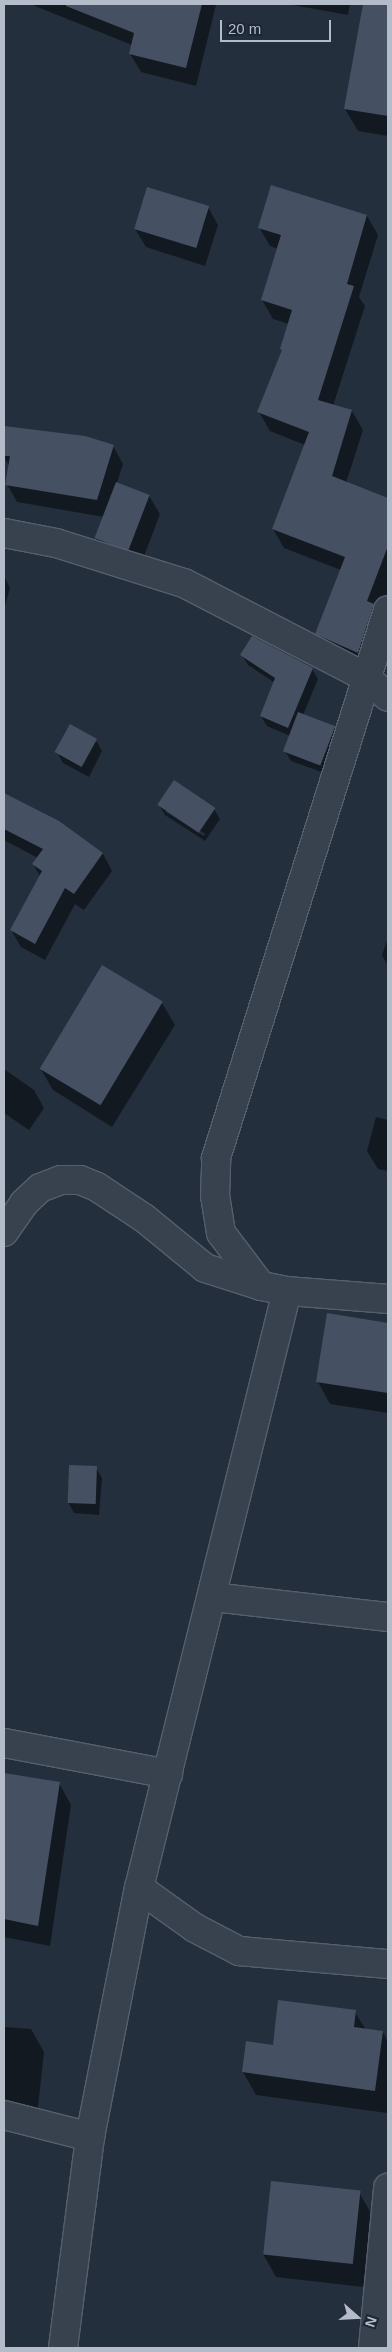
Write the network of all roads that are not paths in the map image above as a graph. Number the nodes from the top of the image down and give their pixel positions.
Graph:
1 (4, 533) edge
2 (388, 610) edge
3 (365, 677) junction
4 (388, 697) edge
5 (4, 1232) edge
6 (274, 1288) junction
7 (388, 1299) edge
8 (212, 1596) junction
9 (388, 1617) edge
10 (4, 1743) edge
11 (168, 1774) junction
12 (139, 1888) junction
13 (388, 1964) edge
14 (4, 2115) edge
15 (90, 2137) junction
16 (388, 2188) edge
17 (63, 2348) edge
18 (373, 2348) edge

1 - 3 street
2 - 3 street
3 - 4 street
3 - 6 street
5 - 6 street
6 - 7 street
6 - 8 street
8 - 9 street
8 - 11 street
10 - 11 street
11 - 12 street
12 - 13 street
12 - 15 street
14 - 15 street
15 - 17 street
16 - 18 street

